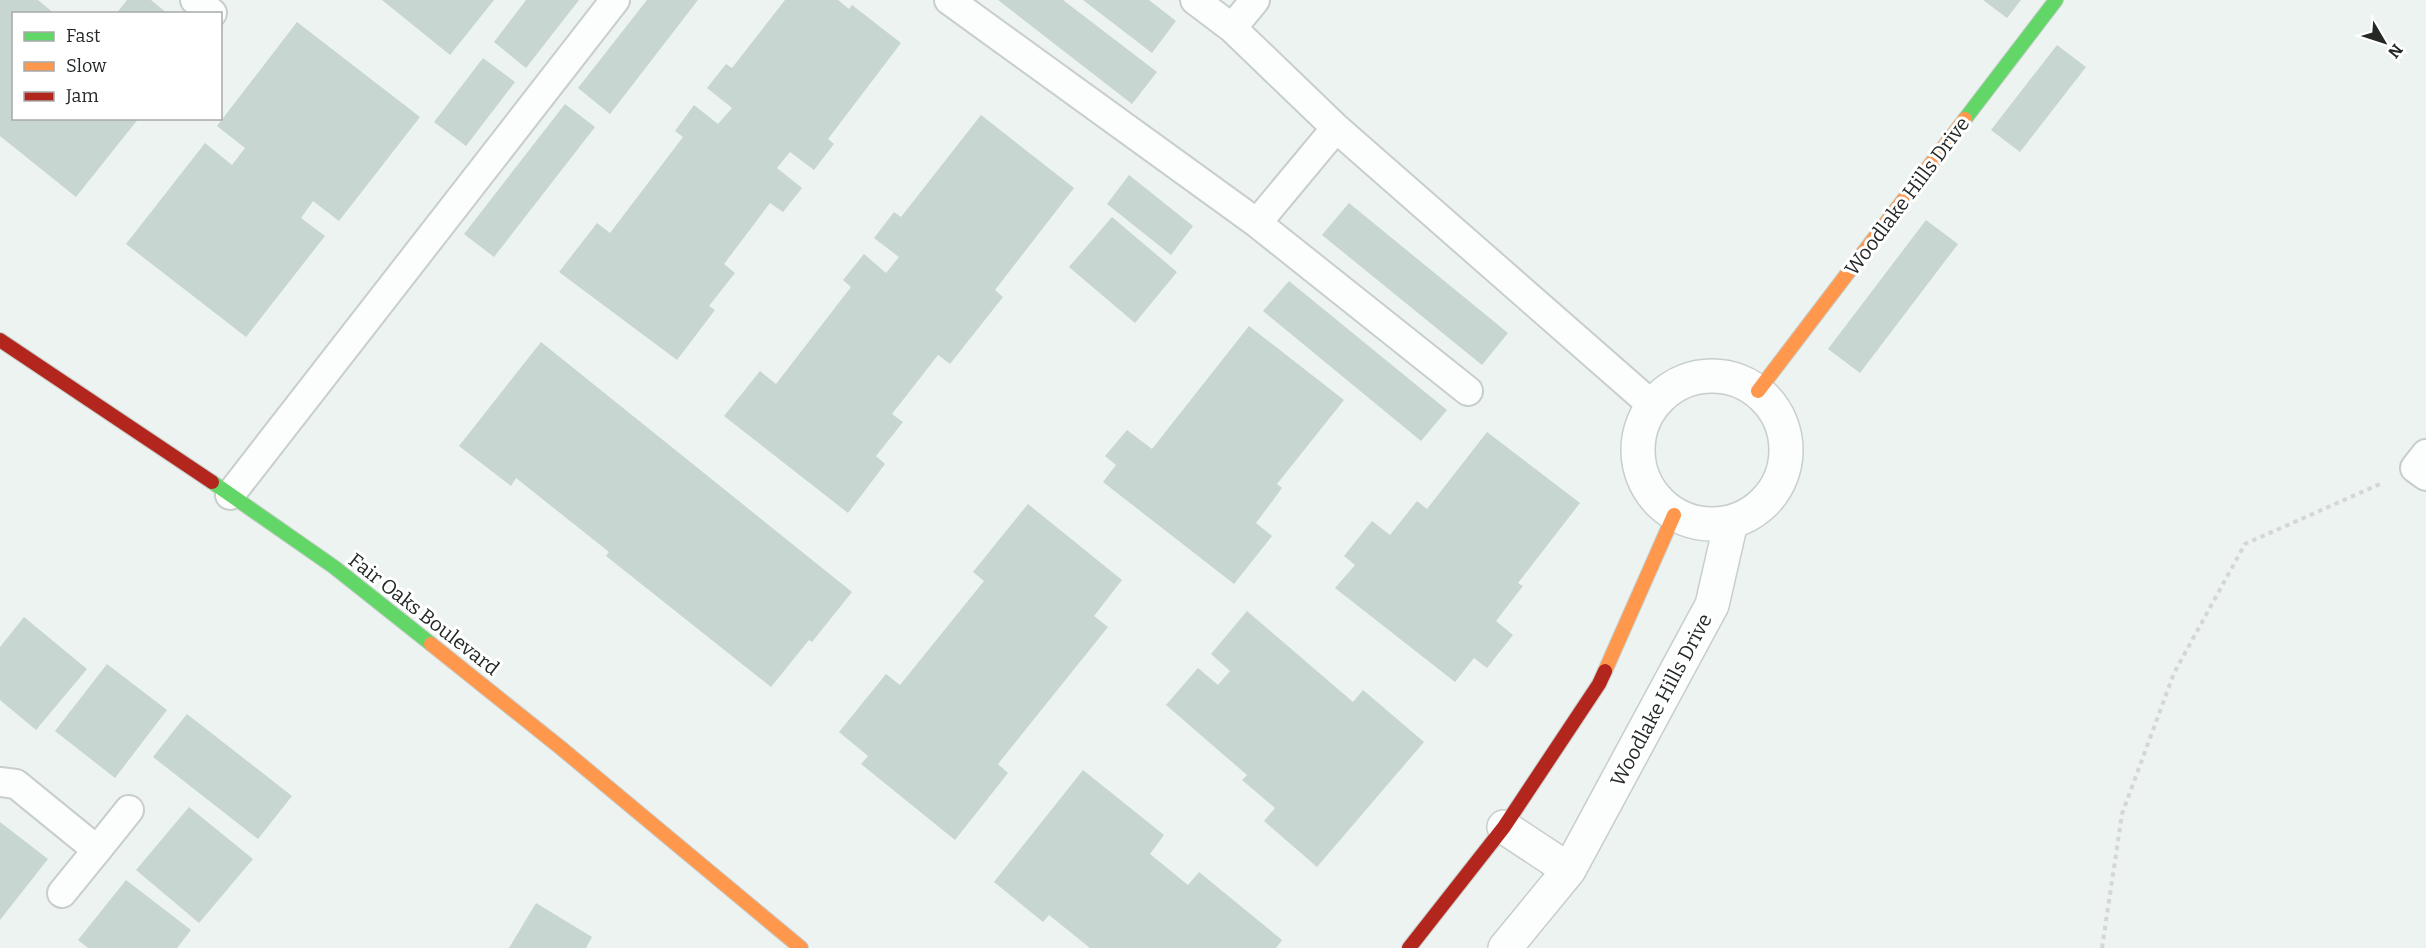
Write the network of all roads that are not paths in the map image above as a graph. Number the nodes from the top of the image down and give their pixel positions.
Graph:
1 (195, 0) edge
2 (615, 0) edge
3 (949, 0) edge
4 (1195, 0) edge
5 (1255, 0) edge
6 (2056, 0) edge
7 (211, 12) edge
8 (1232, 28) junction
9 (1336, 128) junction
10 (1257, 222) junction
11 (0, 340) edge
12 (1468, 391) dead end
13 (1758, 391) junction
14 (1652, 405) junction
15 (230, 495) junction
16 (1674, 515) junction
17 (1731, 522) junction
18 (0, 782) edge
19 (129, 810) dead end
20 (1504, 827) junction
21 (97, 850) junction
22 (1569, 870) junction
23 (62, 893) dead end
24 (801, 948) edge
25 (1409, 948) edge
26 (1505, 948) edge

1 - 7 lane
2 - 15 lane
3 - 10 lane
4 - 8 lane
5 - 8 lane
6 - 13 street, Woodlake Hills Drive
8 - 9 lane
9 - 10 lane
9 - 14 lane
10 - 12 lane
11 - 15 street, Fair Oaks Boulevard
13 - 14 street
13 - 17 street
14 - 16 street
15 - 24 street, Fair Oaks Boulevard
16 - 17 street
16 - 20 street
17 - 22 street, Woodlake Hills Drive
18 - 21 lane
19 - 21 lane
20 - 22 street
20 - 25 street
21 - 23 lane
22 - 26 street, Woodlake Hills Drive

